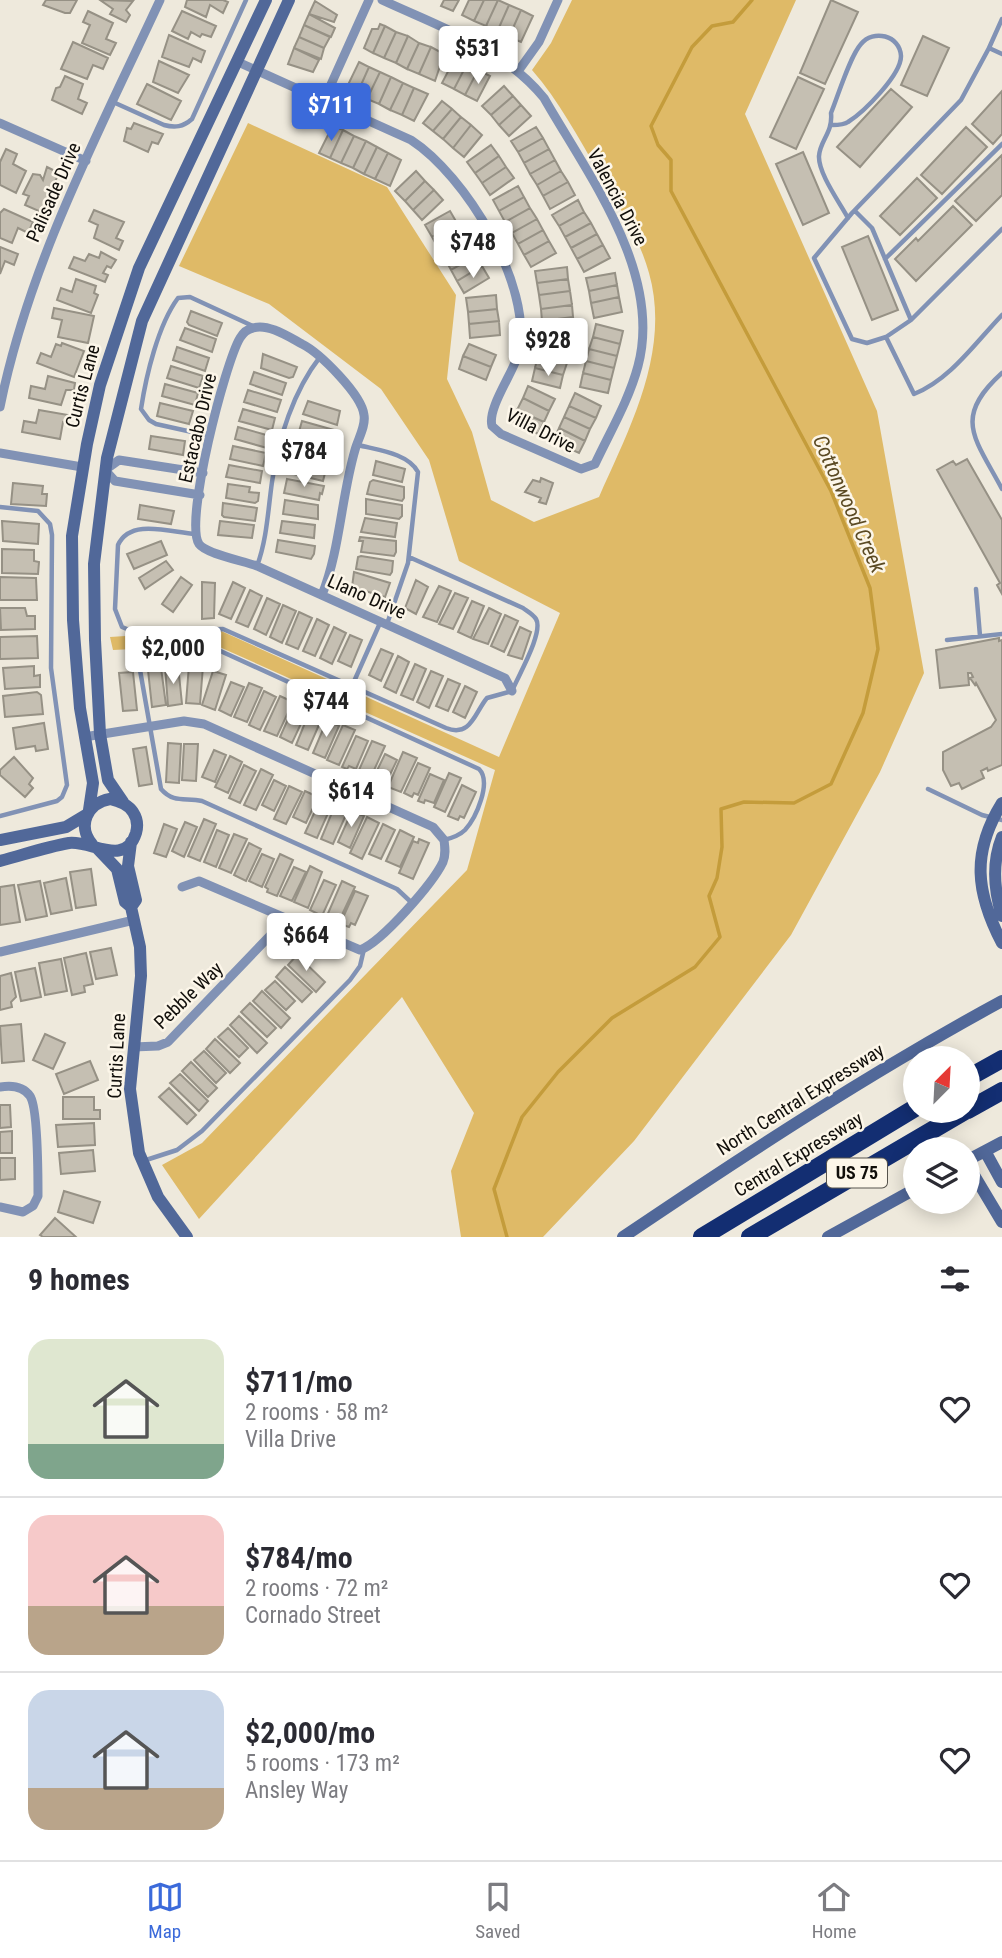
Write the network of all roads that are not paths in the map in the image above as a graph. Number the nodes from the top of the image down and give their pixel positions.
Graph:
1 (160, 0) edge
2 (246, 0) edge
3 (266, 0) edge
4 (289, 0) edge
5 (369, 0) edge
6 (382, 0) edge
7 (558, 0) edge
8 (1002, 19) edge
9 (989, 48) junction
10 (1002, 54) edge
11 (238, 62) junction
12 (257, 70) junction
13 (519, 70) junction
14 (324, 100) junction
15 (113, 102) junction
16 (0, 123) edge
17 (832, 125) junction
18 (1002, 144) edge
19 (86, 161) junction
20 (855, 211) junction
21 (848, 218) junction
22 (1002, 229) edge
23 (885, 259) junction
24 (1002, 315) edge
25 (911, 320) junction
26 (255, 327) junction
27 (886, 337) junction
28 (320, 356) junction
29 (1002, 373) edge
30 (0, 407) edge
31 (210, 436) junction
32 (357, 444) junction
33 (0, 453) edge
34 (82, 467) junction
35 (587, 468) joint
36 (105, 470) junction
37 (203, 473) junction
38 (1002, 489) edge
39 (200, 495) junction
40 (0, 507) edge
41 (195, 534) junction
42 (409, 558) junction
43 (257, 566) junction
44 (976, 589) dead end
45 (321, 595) junction
46 (384, 624) junction
47 (1002, 634) edge
48 (980, 636) junction
49 (947, 640) dead end
50 (352, 686) junction
51 (512, 691) junction
52 (149, 726) junction
53 (100, 734) junction
54 (84, 737) junction
55 (928, 789) dead end
56 (123, 802) junction
57 (1002, 803) edge
58 (88, 813) junction
59 (0, 816) edge
60 (998, 819) edge
61 (1002, 836) edge
62 (444, 840) junction
63 (0, 841) edge
64 (131, 842) junction
65 (95, 846) junction
66 (0, 861) edge
67 (181, 887) dead end
68 (412, 903) junction
69 (133, 913) junction
70 (1002, 916) edge
71 (286, 919) junction
72 (1001, 940) edge
73 (362, 949) junction
74 (0, 952) edge
75 (1002, 1001) edge
76 (133, 1046) junction
77 (1002, 1059) edge
78 (980, 1071) edge
79 (0, 1087) edge
80 (1002, 1091) edge
81 (980, 1104) edge
82 (903, 1115) edge
83 (945, 1124) edge
84 (1002, 1142) edge
85 (985, 1151) junction
86 (980, 1155) edge
87 (142, 1162) junction
88 (1002, 1182) edge
89 (980, 1184) edge
90 (903, 1196) edge
91 (0, 1207) edge
92 (1002, 1222) edge
93 (183, 1235) edge
94 (623, 1237) edge
95 (702, 1237) edge
96 (750, 1237) edge
97 (828, 1237) edge

1 - 15 street, Palisade Drive
2 - 15 lane
3 - 11 street, Curtis Lane
4 - 12 street
5 - 14 street
6 - 13 street, Valencia Drive
7 - 13 street
8 - 9 lane
9 - 10 lane
9 - 20 lane
11 - 12 street, Villa Drive
11 - 34 street, Curtis Lane
12 - 14 street, Villa Drive
12 - 36 street
13 - 35 street, Valencia Drive
14 - 35 street, Villa Drive
15 - 19 street, Palisade Drive
16 - 19 street
17 - 17 lane
17 - 21 lane
18 - 23 lane
19 - 30 street, Palisade Drive
20 - 21 lane
20 - 23 lane
21 - 27 lane
22 - 25 lane
23 - 25 lane
24 - 27 lane
25 - 27 lane
26 - 28 street
26 - 31 street, Estacabo Drive
26 - 31 lane
28 - 32 street
28 - 43 lane
29 - 38 lane
31 - 37 street, Estacabo Drive
32 - 42 lane
32 - 45 street
33 - 34 street
34 - 36 street
34 - 54 street, Curtis Lane
36 - 37 street
36 - 39 street
36 - 53 street
37 - 39 street, Estacabo Drive
39 - 41 street, Estacabo Drive
40 - 59 lane
41 - 43 street, Llano Drive
41 - 50 lane
42 - 46 lane
42 - 51 lane
43 - 45 street, Llano Drive
44 - 48 lane
45 - 46 street, Llano Drive
46 - 50 lane
46 - 51 street, Llano Drive
47 - 48 lane
48 - 49 lane
50 - 51 lane
52 - 53 street
52 - 62 street
52 - 62 lane
52 - 68 lane
53 - 54 street
53 - 56 street
54 - 58 street, Curtis Lane
55 - 60 lane
56 - 58 street
56 - 64 street
57 - 60 street
58 - 63 street
58 - 65 street
60 - 72 street
61 - 70 street
62 - 68 street
64 - 65 street
64 - 69 street, Curtis Lane
65 - 66 street
65 - 69 street, Curtis Lane
67 - 71 street
68 - 73 street
69 - 74 street
69 - 76 street, Curtis Lane
71 - 73 street
71 - 76 street, Pebble Way
73 - 87 lane
75 - 94 street, North Central Expressway
76 - 87 street, Curtis Lane
77 - 78 highway
79 - 91 street
80 - 81 highway, US 75
82 - 95 highway, Central Expressway / US 75
83 - 96 highway, US 75
84 - 85 street
85 - 86 street
85 - 88 street
87 - 93 street, Curtis Lane
89 - 92 street
90 - 97 street

